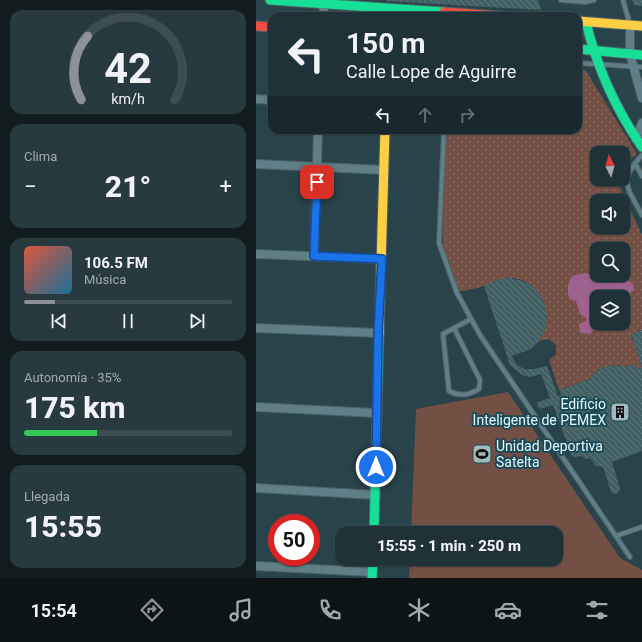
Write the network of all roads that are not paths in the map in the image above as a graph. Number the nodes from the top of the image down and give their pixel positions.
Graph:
1 (270, 0) edge
2 (561, 0) edge
3 (594, 0) edge
4 (623, 0) edge
5 (324, 4) junction
6 (323, 12) edge
7 (379, 12) edge
8 (582, 22) edge
9 (630, 25) junction
10 (256, 26) edge
11 (642, 26) edge
12 (268, 27) edge
13 (582, 49) edge
14 (592, 50) junction
15 (630, 54) junction
16 (642, 55) edge
17 (582, 63) edge
18 (598, 64) junction
19 (633, 67) junction
20 (642, 67) edge
21 (642, 98) edge
22 (256, 99) edge
23 (268, 100) edge
24 (642, 123) edge
25 (318, 134) edge
26 (385, 134) edge
27 (444, 134) edge
28 (636, 139) junction
29 (642, 147) edge
30 (642, 155) edge
31 (636, 163) junction
32 (256, 164) edge
33 (318, 167) junction
34 (384, 170) junction
35 (642, 176) edge
36 (642, 215) edge
37 (256, 254) edge
38 (314, 256) junction
39 (382, 259) junction
40 (471, 319) junction
41 (256, 328) edge
42 (454, 328) junction
43 (378, 333) junction
44 (256, 407) edge
45 (376, 413) junction
46 (256, 488) edge
47 (376, 494) junction
48 (374, 526) edge
49 (642, 527) edge
50 (616, 536) junction
51 (630, 557) dead end
52 (256, 566) edge
53 (372, 575) edge

1 - 5 main road
2 - 3 lane
4 - 9 lane
5 - 6 street
5 - 7 main road
8 - 9 main road
8 - 14 main road
9 - 11 main road
9 - 15 street
10 - 12 main road
13 - 14 main road
14 - 15 main road
14 - 18 main road
15 - 16 main road
15 - 19 street
17 - 18 lane
18 - 19 lane
18 - 28 main road
19 - 20 lane
19 - 21 street
22 - 23 street
24 - 28 street
25 - 33 street
26 - 34 main road
27 - 40 lane
28 - 29 main road
30 - 31 lane
31 - 35 lane
31 - 36 lane
32 - 33 street
33 - 34 street
33 - 38 street
34 - 39 main road
37 - 38 street
38 - 39 street
39 - 43 main road
40 - 42 lane
40 - 50 lane
41 - 43 street
42 - 42 lane
43 - 45 main road
44 - 45 street
45 - 47 main road
46 - 47 street
47 - 48 main road
49 - 50 lane
50 - 51 lane
52 - 53 street

